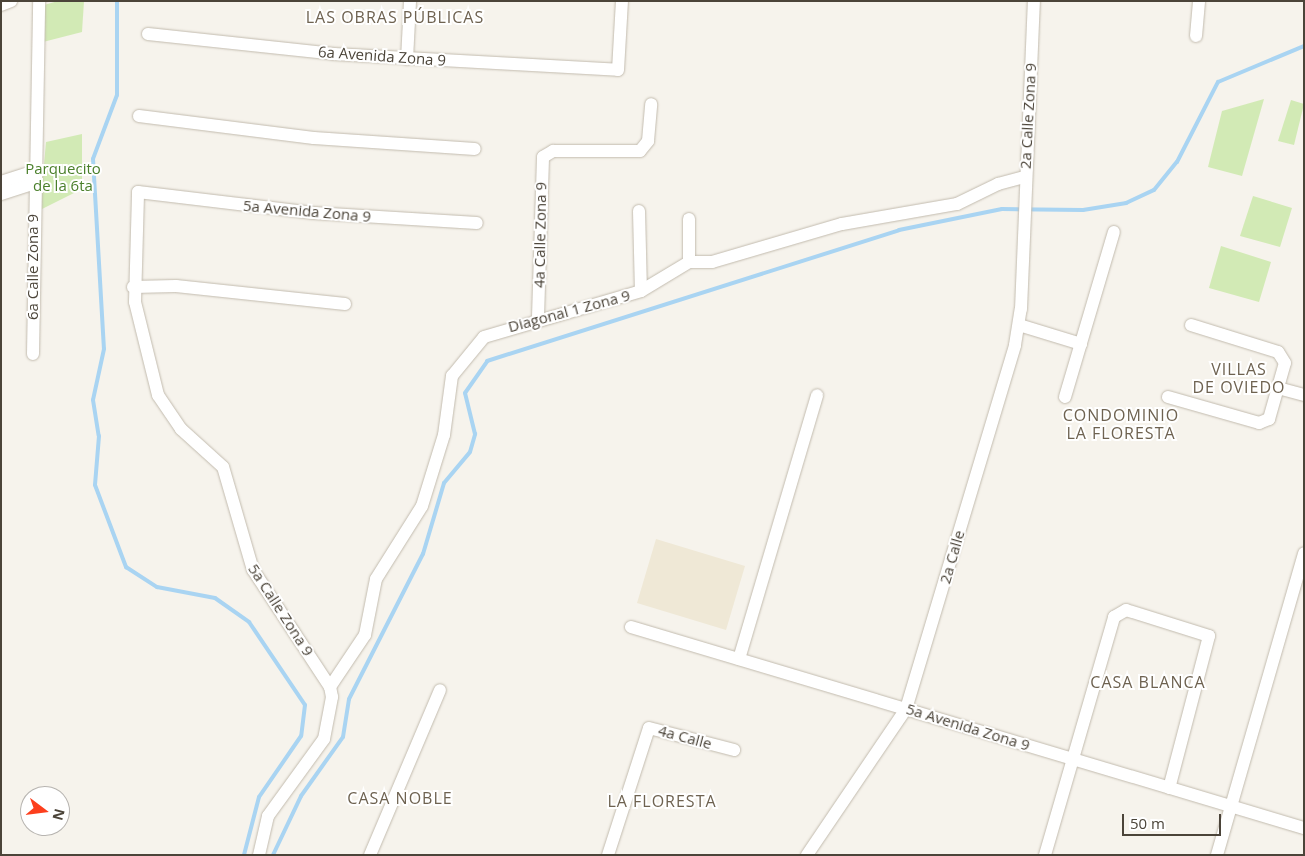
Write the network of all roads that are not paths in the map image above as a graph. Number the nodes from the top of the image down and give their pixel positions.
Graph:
1 (11, 1) edge
2 (39, 1) edge
3 (410, 1) edge
4 (622, 1) edge
5 (1034, 1) edge
6 (1199, 1) edge
7 (1, 5) edge
8 (148, 34) dead end
9 (1196, 36) dead end
10 (407, 59) junction
11 (651, 104) dead end
12 (139, 116) dead end
13 (475, 149) dead end
14 (34, 177) junction
15 (1026, 180) junction
16 (1, 182) edge
17 (138, 192) joint
18 (1, 194) edge
19 (639, 210) dead end
20 (689, 219) dead end
21 (477, 223) dead end
22 (1024, 231) joint
23 (1114, 232) dead end
24 (689, 262) junction
25 (133, 287) junction
26 (641, 291) junction
27 (345, 304) dead end
28 (538, 317) junction
29 (1019, 325) junction
30 (1191, 325) dead end
31 (1081, 344) junction
32 (33, 354) dead end
33 (1278, 388) junction
34 (817, 395) dead end
35 (1304, 395) edge
36 (1168, 397) dead end
37 (1065, 398) dead end
38 (1304, 553) edge
39 (631, 627) dead end
40 (739, 659) junction
41 (330, 687) junction
42 (440, 690) dead end
43 (906, 709) junction
44 (734, 750) dead end
45 (1073, 759) junction
46 (1169, 788) junction
47 (1231, 806) junction
48 (1304, 828) edge
49 (258, 855) edge
50 (370, 855) edge
51 (608, 855) edge
52 (808, 855) edge
53 (1045, 855) edge
54 (1217, 855) edge

1 - 7 street
2 - 14 street, 6a Calle Zona 9
3 - 10 street
4 - 10 street, 6a Avenida Zona 9
5 - 15 street, 2a Calle Zona 9
6 - 9 street
8 - 10 street, 6a Avenida Zona 9
11 - 28 street, 4a Calle Zona 9
12 - 13 street
14 - 16 street
14 - 18 street
14 - 32 street, 6a Calle Zona 9
15 - 22 street, 2a Calle Zona 9
15 - 24 street, Diagonal 1 Zona 9
17 - 21 street, 5a Avenida Zona 9
17 - 25 street, 5a Calle Zona 9
19 - 26 street
20 - 24 street
22 - 29 street, 2a Calle
23 - 31 street
24 - 26 street, Diagonal 1 Zona 9
25 - 27 street
25 - 41 street, 5a Calle Zona 9
26 - 28 street, Diagonal 1 Zona 9
28 - 41 street, Diagonal 1 Zona 9
29 - 31 street
29 - 43 street, 2a Calle
30 - 33 street
31 - 37 street
33 - 35 street
33 - 36 street
34 - 40 street
38 - 47 street
39 - 40 street, 5a Avenida Zona 9
40 - 43 street, 5a Avenida Zona 9
41 - 49 street, 5a Calle Zona 9
42 - 50 street
43 - 45 street, 5a Avenida Zona 9
43 - 52 street, 2a Calle
44 - 51 street, 4a Calle
45 - 46 street, 5a Avenida Zona 9
45 - 46 street
45 - 53 street
46 - 47 street, 5a Avenida Zona 9
47 - 48 street, 5a Avenida Zona 9
47 - 54 street

